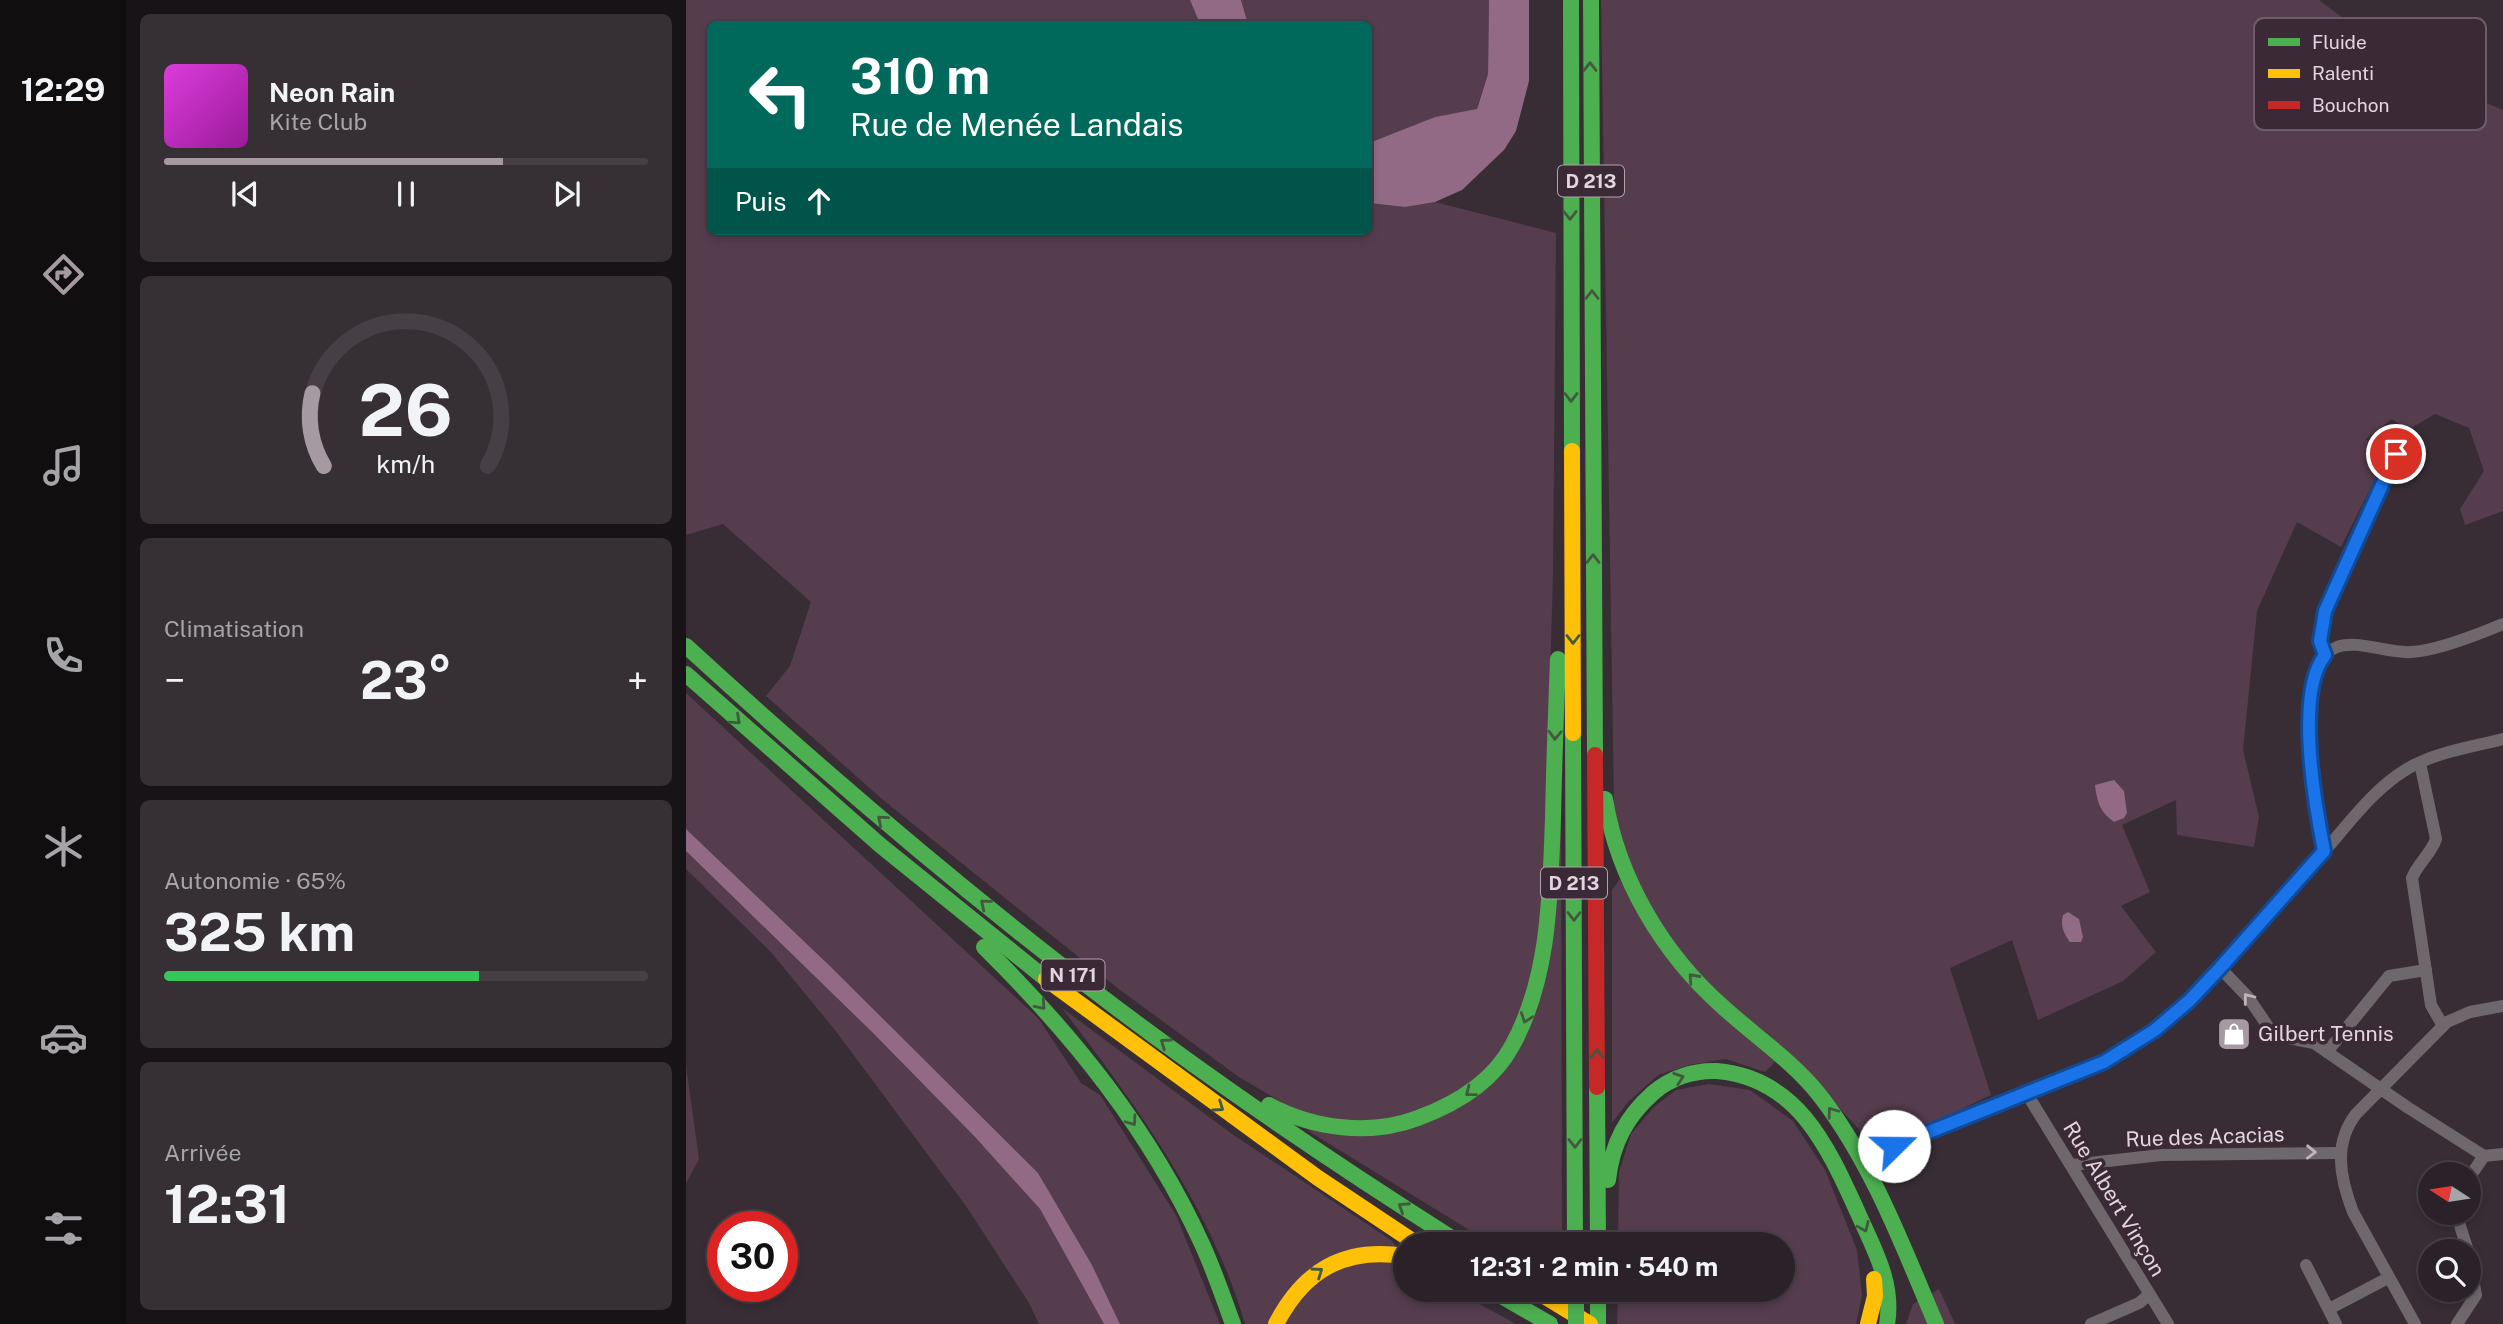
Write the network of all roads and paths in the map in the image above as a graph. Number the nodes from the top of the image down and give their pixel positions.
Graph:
1 (1571, 0) edge
2 (1591, 0) edge
3 (2393, 440) dead end
4 (1572, 522) junction
5 (2503, 624) edge
6 (686, 646) edge
7 (2325, 655) junction
8 (686, 674) edge
9 (1594, 725) junction
10 (2503, 739) edge
11 (2420, 763) junction
12 (2324, 851) junction
13 (948, 901) junction
14 (2220, 968) junction
15 (2426, 970) junction
16 (2503, 1006) edge
17 (2443, 1026) junction
18 (2327, 1052) junction
19 (1221, 1082) junction
20 (2380, 1089) junction
21 (2027, 1094) junction
22 (1894, 1146) dead end
23 (2340, 1153) junction
24 (2503, 1154) edge
25 (2484, 1156) junction
26 (2480, 1162) edge
27 (2072, 1165) junction
28 (1888, 1215) junction
29 (1399, 1232) edge
30 (1443, 1232) edge
31 (1575, 1232) edge
32 (1598, 1232) edge
33 (1607, 1232) edge
34 (1393, 1254) edge
35 (1877, 1255) junction
36 (2306, 1265) dead end
37 (2388, 1278) junction
38 (2149, 1295) junction
39 (1496, 1302) edge
40 (1512, 1302) edge
41 (1554, 1302) edge
42 (1576, 1302) edge
43 (1598, 1302) edge
44 (2471, 1302) edge
45 (2329, 1309) junction
46 (1233, 1324) edge
47 (1276, 1324) edge
48 (1532, 1324) edge
49 (1550, 1324) edge
50 (1576, 1324) edge
51 (1590, 1324) edge
52 (1598, 1324) edge
53 (1868, 1324) edge
54 (1886, 1324) edge
55 (1895, 1324) edge
56 (1936, 1324) edge
57 (2091, 1324) edge
58 (2168, 1324) edge
59 (2336, 1324) edge
60 (2415, 1324) edge
61 (2457, 1324) edge

1 -> 4 highway, D 213
9 -> 2 highway, D 213
3 - 7 street
4 -> 19 highway
4 -> 31 highway, D 213
5 - 7 street
19 -> 6 highway, N 171
7 - 12 street
8 -> 13 highway, N 171
28 -> 9 highway
32 -> 9 highway, D 213
10 - 11 street
11 - 12 street
11 - 15 street
12 - 14 street
13 -> 29 highway, N 171
13 -> 46 highway
18 -> 14 street
14 - 21 street
15 - 17 street
15 - 18 street
16 - 17 street
17 - 20 street
18 - 20 street
30 -> 19 highway, N 171
20 - 23 street
20 - 25 street
21 - 22 street
21 - 27 street, Rue Albert Vinçon
27 -> 23 street, Rue des Acacias
23 - 37 street
24 - 25 street
25 - 26 street
27 - 38 street, Rue Albert Vinçon
28 - 55 highway
28 - 56 highway
33 -> 35 highway
47 -> 34 highway
35 - 53 highway
35 - 54 highway
36 - 45 street
37 - 45 street
37 - 60 street
38 - 57 street
38 - 58 street, Rue Albert Vinçon
39 - 48 highway
40 - 49 highway
41 - 51 highway
42 - 50 highway, bridge
43 - 52 highway
44 - 61 street
45 - 59 street

